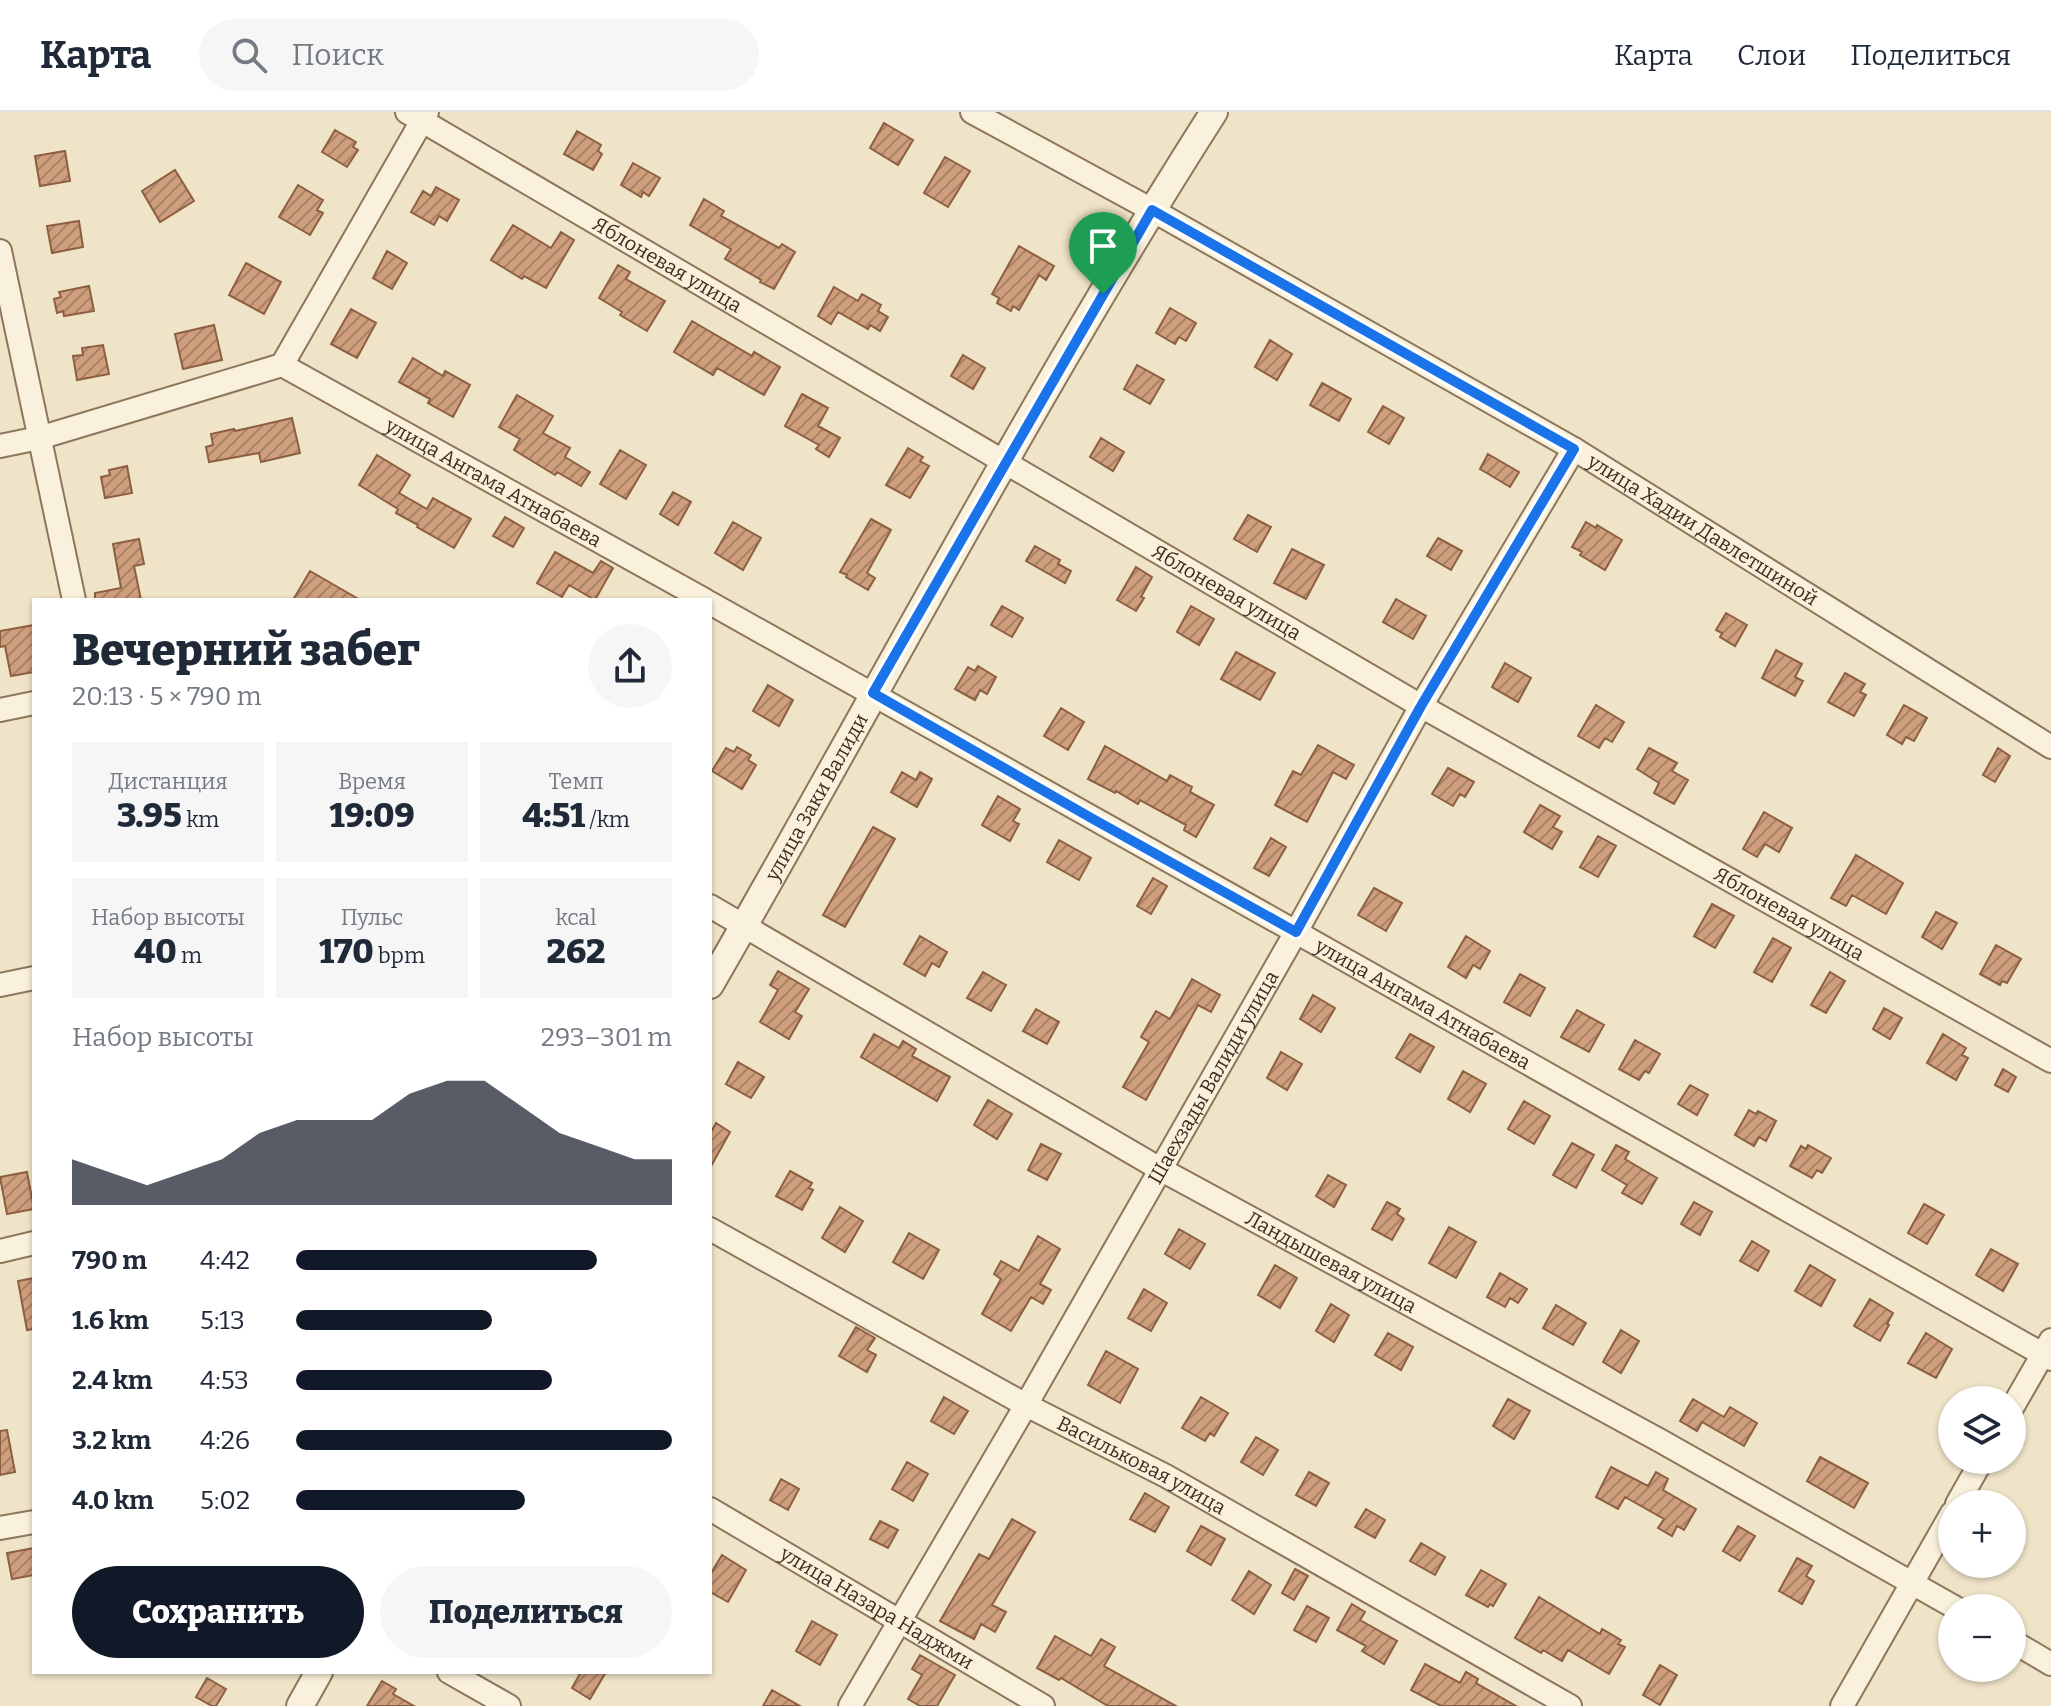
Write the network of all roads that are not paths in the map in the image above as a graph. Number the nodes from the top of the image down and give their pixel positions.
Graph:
1 (972, 112) edge
2 (1214, 112) edge
3 (418, 115) edge
4 (1152, 210) junction
5 (0, 251) edge
6 (282, 365) junction
7 (39, 438) junction
8 (0, 446) edge
9 (1574, 449) junction
10 (1005, 463) junction
11 (74, 598) edge
12 (703, 598) edge
13 (712, 603) edge
14 (873, 693) junction
15 (32, 703) edge
16 (1421, 706) junction
17 (0, 710) edge
18 (2051, 747) edge
19 (712, 907) edge
20 (744, 926) junction
21 (1296, 932) junction
22 (32, 978) edge
23 (712, 982) edge
24 (0, 985) edge
25 (2051, 1061) edge
26 (1160, 1169) junction
27 (712, 1230) edge
28 (32, 1243) edge
29 (0, 1251) edge
30 (2048, 1351) edge
31 (2026, 1386) edge
32 (1026, 1405) junction
33 (712, 1510) edge
34 (32, 1522) edge
35 (0, 1528) edge
36 (1938, 1538) edge
37 (1912, 1583) junction
38 (1938, 1598) edge
39 (900, 1621) junction
40 (2026, 1649) edge
41 (2051, 1664) edge
42 (318, 1674) edge
43 (453, 1674) edge
44 (300, 1706) edge
45 (509, 1706) edge
46 (850, 1706) edge
47 (1043, 1706) edge
48 (1570, 1706) edge
49 (1842, 1706) edge

1 - 4 street, улица Хадии Давлетшиной
2 - 4 street, улица Заки Валиди
3 - 6 street
3 - 10 street, Яблоневая улица
4 - 9 street, улица Хадии Давлетшиной
4 - 10 street, улица Заки Валиди
5 - 7 street
6 - 7 street
6 - 12 street, улица Ангама Атнабаева
7 - 8 street
7 - 11 street
9 - 16 street, Шаехзады Валиди улица
9 - 18 street, улица Хадии Давлетшиной
10 - 14 street, улица Заки Валиди
10 - 16 street, Яблоневая улица
13 - 14 street, улица Ангама Атнабаева
14 - 20 street, улица Заки Валиди
14 - 21 street, улица Ангама Атнабаева
15 - 17 street
16 - 21 street, Шаехзады Валиди улица
16 - 25 street, Яблоневая улица
19 - 20 street, Ландышевая улица
20 - 23 street, улица Заки Валиди
20 - 26 street, Ландышевая улица
21 - 26 street, Шаехзады Валиди улица
21 - 30 street, улица Ангама Атнабаева
22 - 24 street
26 - 32 street, Шаехзады Валиди улица
26 - 37 street, Ландышевая улица
27 - 32 street, Васильковая улица
28 - 29 street
30 - 31 street
32 - 39 street, Шаехзады Валиди улица
32 - 48 street, Васильковая улица
33 - 39 street, улица Назара Наджми
34 - 35 street
36 - 37 street
37 - 38 street, Ландышевая улица
37 - 49 street
39 - 46 street, Шаехзады Валиди улица
39 - 47 street, улица Назара Наджми
40 - 41 street
42 - 44 street
43 - 45 street

